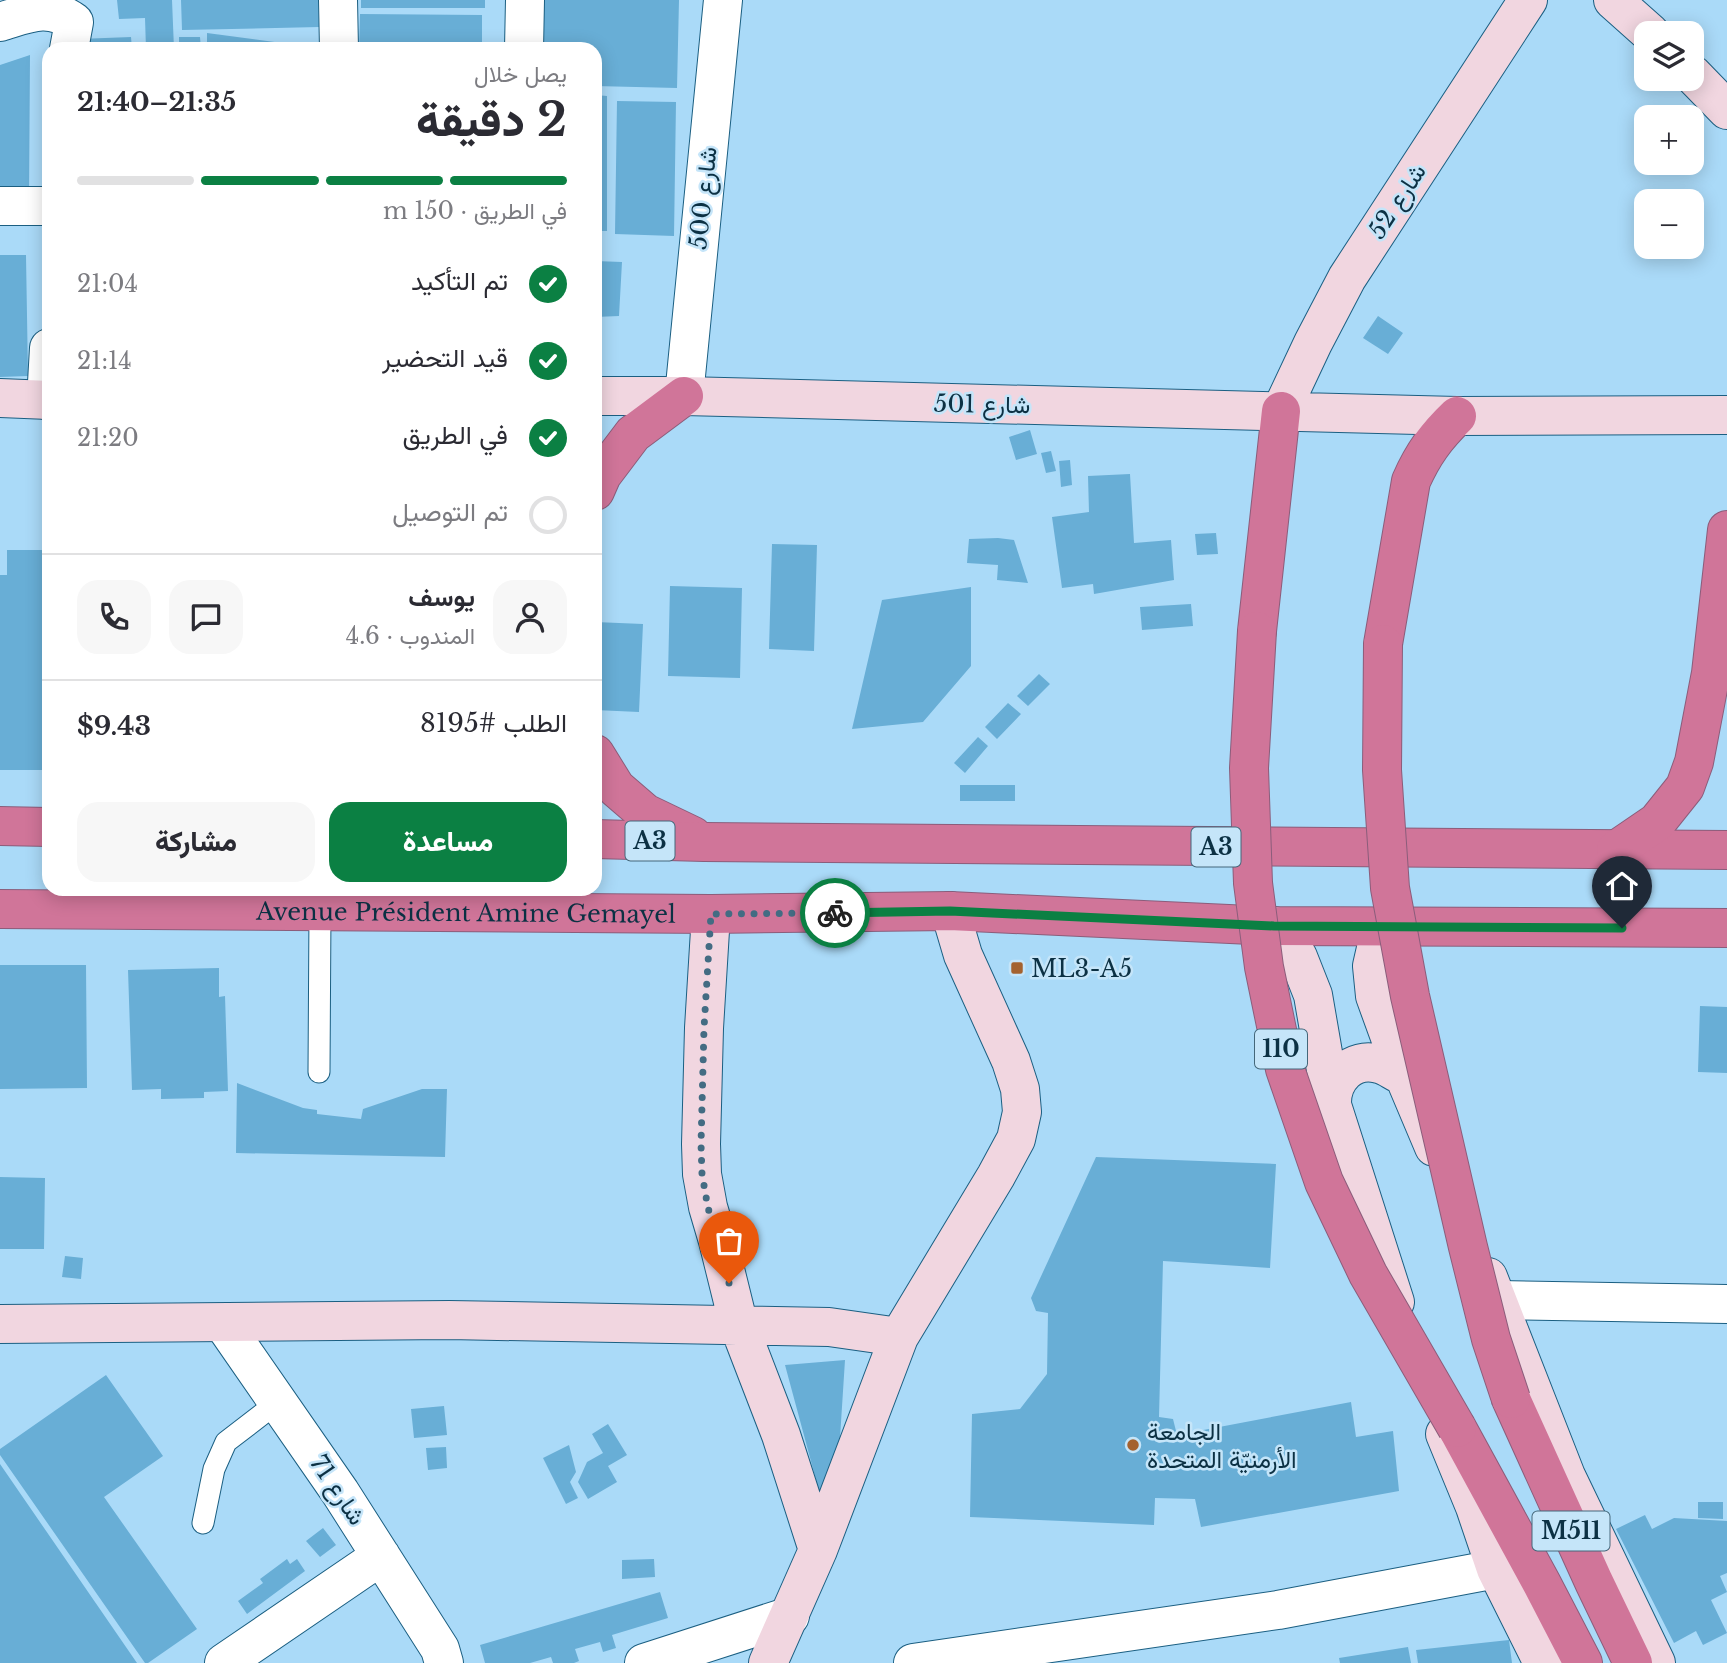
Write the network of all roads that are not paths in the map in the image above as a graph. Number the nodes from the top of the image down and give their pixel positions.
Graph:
1 (338, 0) edge
2 (526, 0) edge
3 (723, 0) edge
4 (1528, 0) edge
5 (1613, 0) edge
6 (1637, 21) edge
7 (0, 22) edge
8 (69, 42) edge
9 (339, 42) edge
10 (524, 42) edge
11 (1704, 86) edge
12 (1727, 110) edge
13 (0, 206) edge
14 (42, 206) edge
15 (602, 396) edge
16 (684, 396) junction
17 (0, 398) edge
18 (42, 400) edge
19 (1281, 411) junction
20 (1457, 415) junction
21 (1727, 415) edge
22 (602, 475) edge
23 (1727, 530) edge
24 (602, 765) edge
25 (0, 826) edge
26 (42, 827) edge
27 (602, 839) edge
28 (704, 842) junction
29 (1616, 850) junction
30 (1727, 850) edge
31 (0, 909) edge
32 (320, 911) junction
33 (950, 911) junction
34 (711, 914) junction
35 (1274, 926) junction
36 (1387, 927) junction
37 (1727, 929) edge
38 (319, 1072) dead end
39 (1404, 1076) junction
40 (1332, 1105) junction
41 (1498, 1300) junction
42 (1727, 1304) edge
43 (223, 1323) junction
44 (0, 1324) edge
45 (739, 1326) junction
46 (900, 1337) junction
47 (278, 1402) junction
48 (1457, 1428) joint
49 (203, 1523) dead end
50 (818, 1550) junction
51 (381, 1556) junction
52 (1496, 1569) junction
53 (790, 1616) junction
54 (224, 1663) edge
55 (444, 1663) edge
56 (644, 1663) edge
57 (768, 1663) edge
58 (913, 1663) edge
59 (1543, 1663) edge
60 (1583, 1663) edge
61 (1633, 1663) edge
62 (1656, 1663) edge

1 - 9 street
2 - 10 street
3 - 16 street, شارع 500
4 - 19 street, شارع 52
5 - 6 street
7 - 8 street
11 - 12 street
13 - 14 street
15 - 16 street, شارع 501
16 - 19 street, شارع 501
16 - 22 highway
17 - 18 street
19 - 20 street, شارع 501
19 - 48 highway, 110, bridge
20 - 21 street, شارع 501
20 - 61 highway, M511, bridge
23 - 29 highway
24 - 28 highway
25 - 26 highway
27 - 28 highway, A3
28 - 29 highway, A3
29 - 30 highway, A3
31 - 32 highway, Avenue Président Amine Gemayel
32 - 34 highway, Avenue Président Amine Gemayel
32 - 38 lane
33 - 34 highway, Avenue Président Amine Gemayel
33 - 35 highway, Avenue Président Amine Gemayel
33 - 46 street
34 - 45 street
35 - 36 highway, Avenue Président Amine Gemayel
35 - 40 street
36 - 37 highway, Avenue Président Amine Gemayel
36 - 39 street
39 - 40 street
39 - 41 street
40 - 52 street
41 - 42 street
41 - 62 street
43 - 44 street
43 - 45 street
43 - 47 street, شارع 71
45 - 46 street
45 - 50 street
46 - 50 street
47 - 49 lane
47 - 51 street, شارع 71
48 - 60 highway, M511
50 - 53 street
51 - 54 street
51 - 55 street, شارع 71
52 - 58 street
52 - 59 street
53 - 56 street
53 - 57 street

